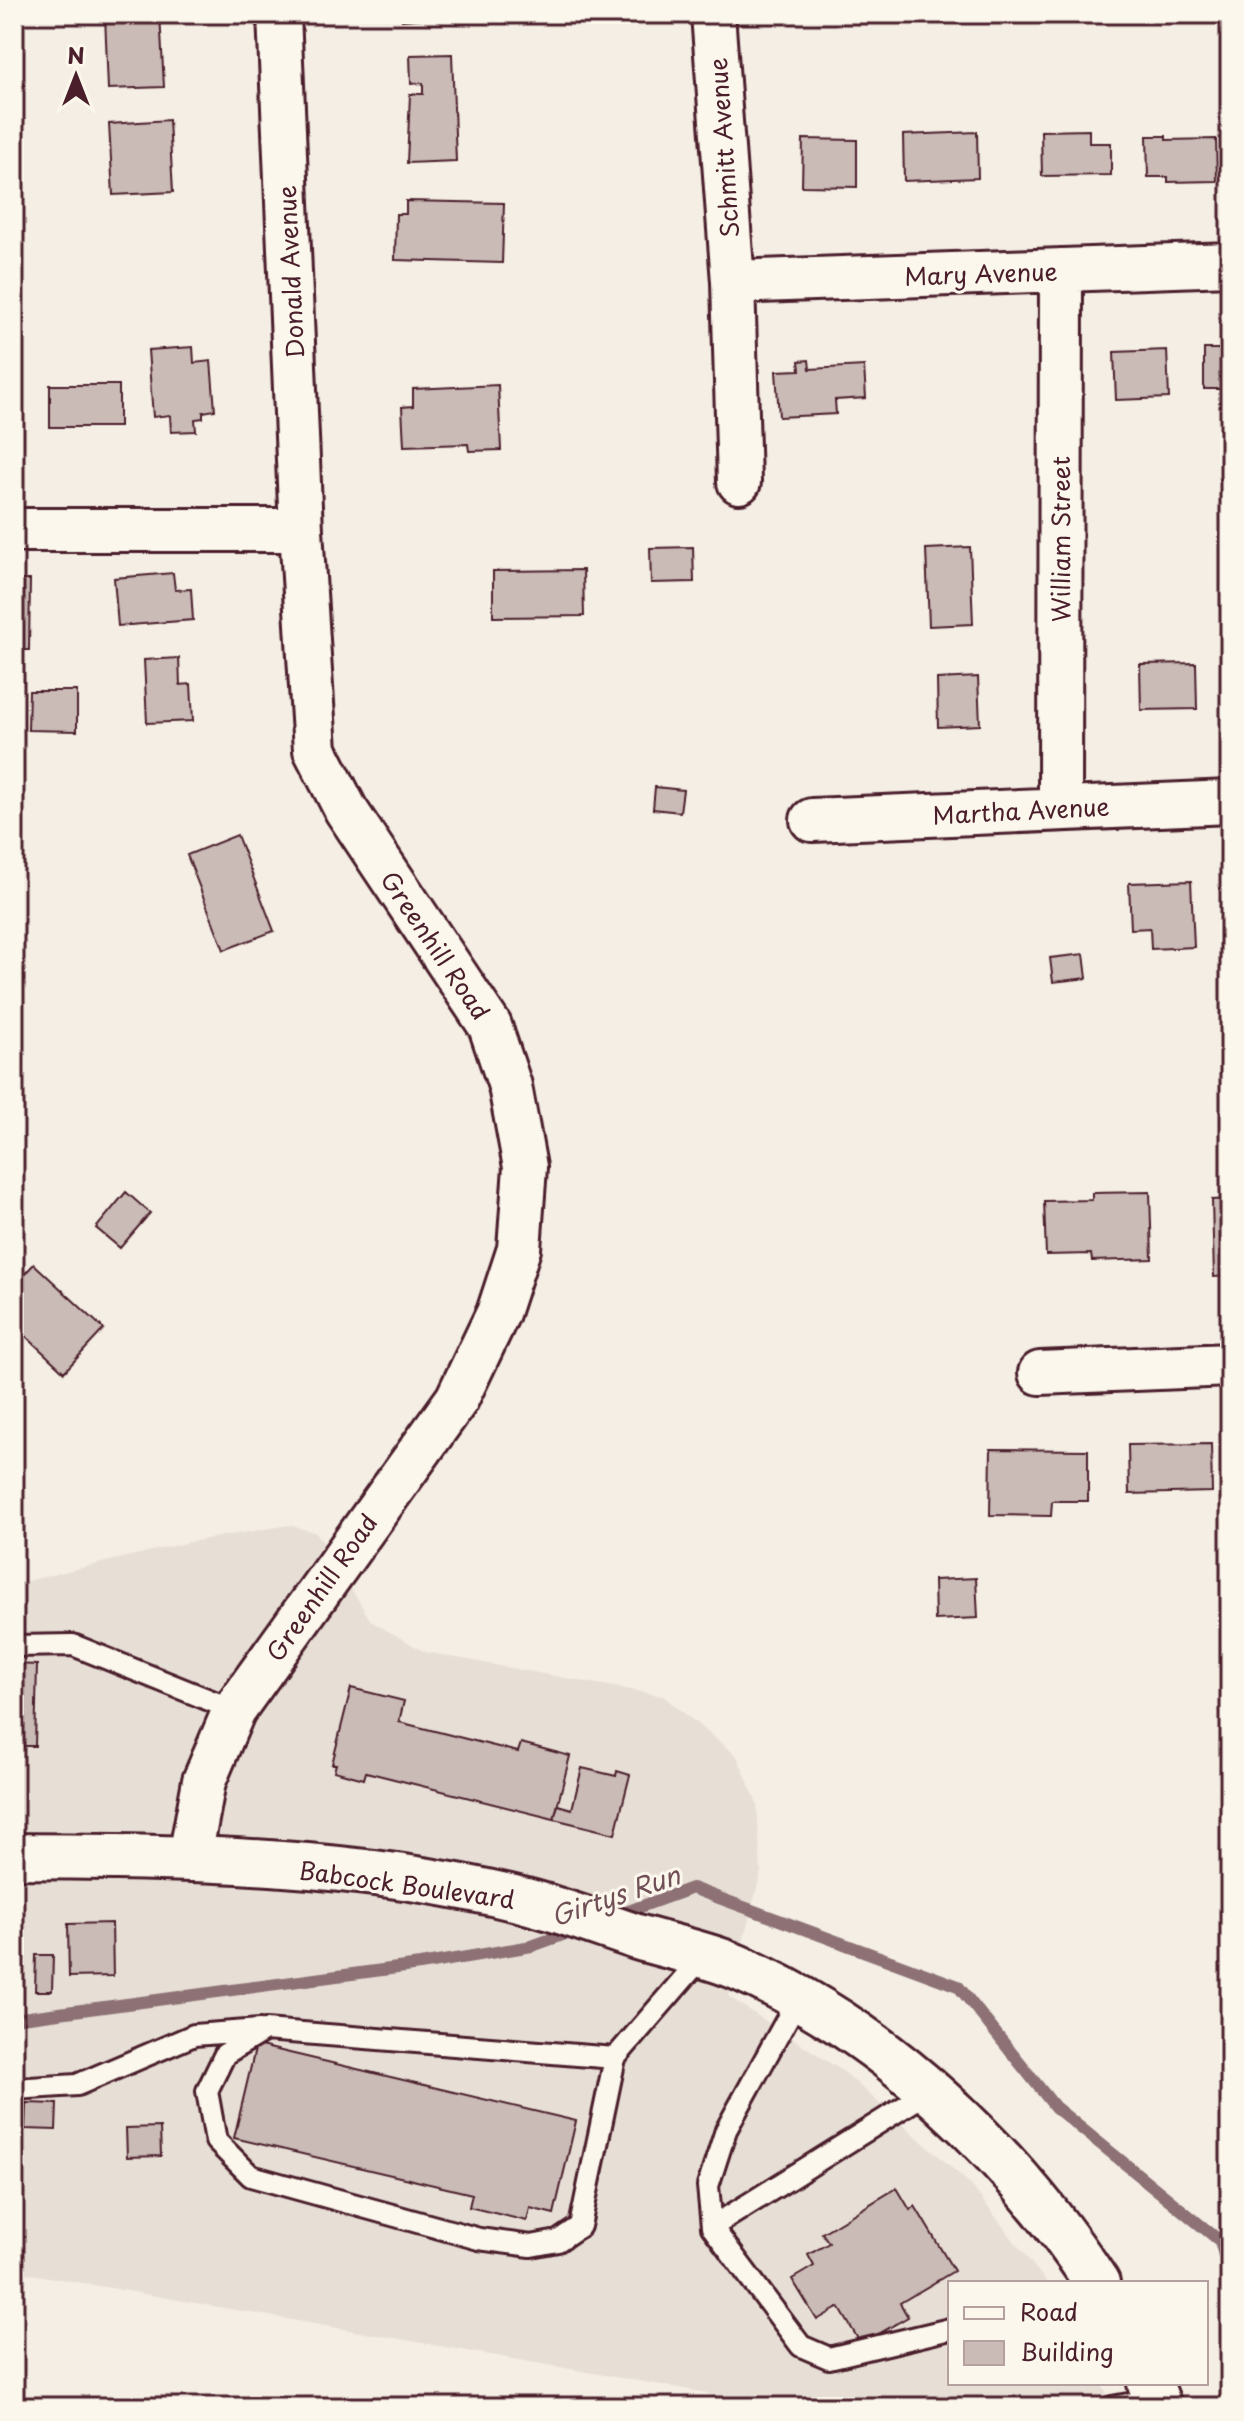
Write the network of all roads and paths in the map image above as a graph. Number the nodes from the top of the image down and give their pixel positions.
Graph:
1 (279, 14) edge
2 (713, 14) edge
3 (1230, 264) edge
4 (1061, 270) junction
5 (733, 282) junction
6 (739, 482) dead end
7 (14, 530) edge
8 (301, 530) junction
9 (1230, 802) edge
10 (1060, 807) junction
11 (812, 820) dead end
12 (1230, 1365) edge
13 (1040, 1373) dead end
14 (14, 1646) edge
15 (234, 1710) junction
16 (14, 1856) edge
17 (190, 1857) junction
18 (685, 1951) junction
19 (798, 1999) junction
20 (265, 2030) junction
21 (615, 2058) junction
22 (14, 2089) edge
23 (928, 2092) junction
24 (712, 2227) junction
25 (1096, 2281) edge
26 (948, 2329) edge
27 (1155, 2396) edge
28 (1112, 2407) edge

1 - 8 street, Donald Avenue
2 - 5 street, Schmitt Avenue
3 - 4 street, Mary Avenue
4 - 5 street, Mary Avenue
4 - 10 street, William Street
5 - 6 street, Schmitt Avenue
7 - 8 street
8 - 15 street, Greenhill Road
9 - 10 street, Martha Avenue
10 - 11 street, Martha Avenue
12 - 13 street
14 - 15 lane
15 - 17 street, Greenhill Road
16 - 17 main road, Babcock Boulevard
17 - 18 main road, Babcock Boulevard
18 - 19 main road, Babcock Boulevard
18 - 21 lane
19 - 23 main road, Babcock Boulevard
19 - 24 lane
20 - 21 lane
20 - 21 lane
20 - 22 lane
23 - 24 lane
23 - 25 main road, Babcock Boulevard
24 - 26 lane
27 - 28 lane

